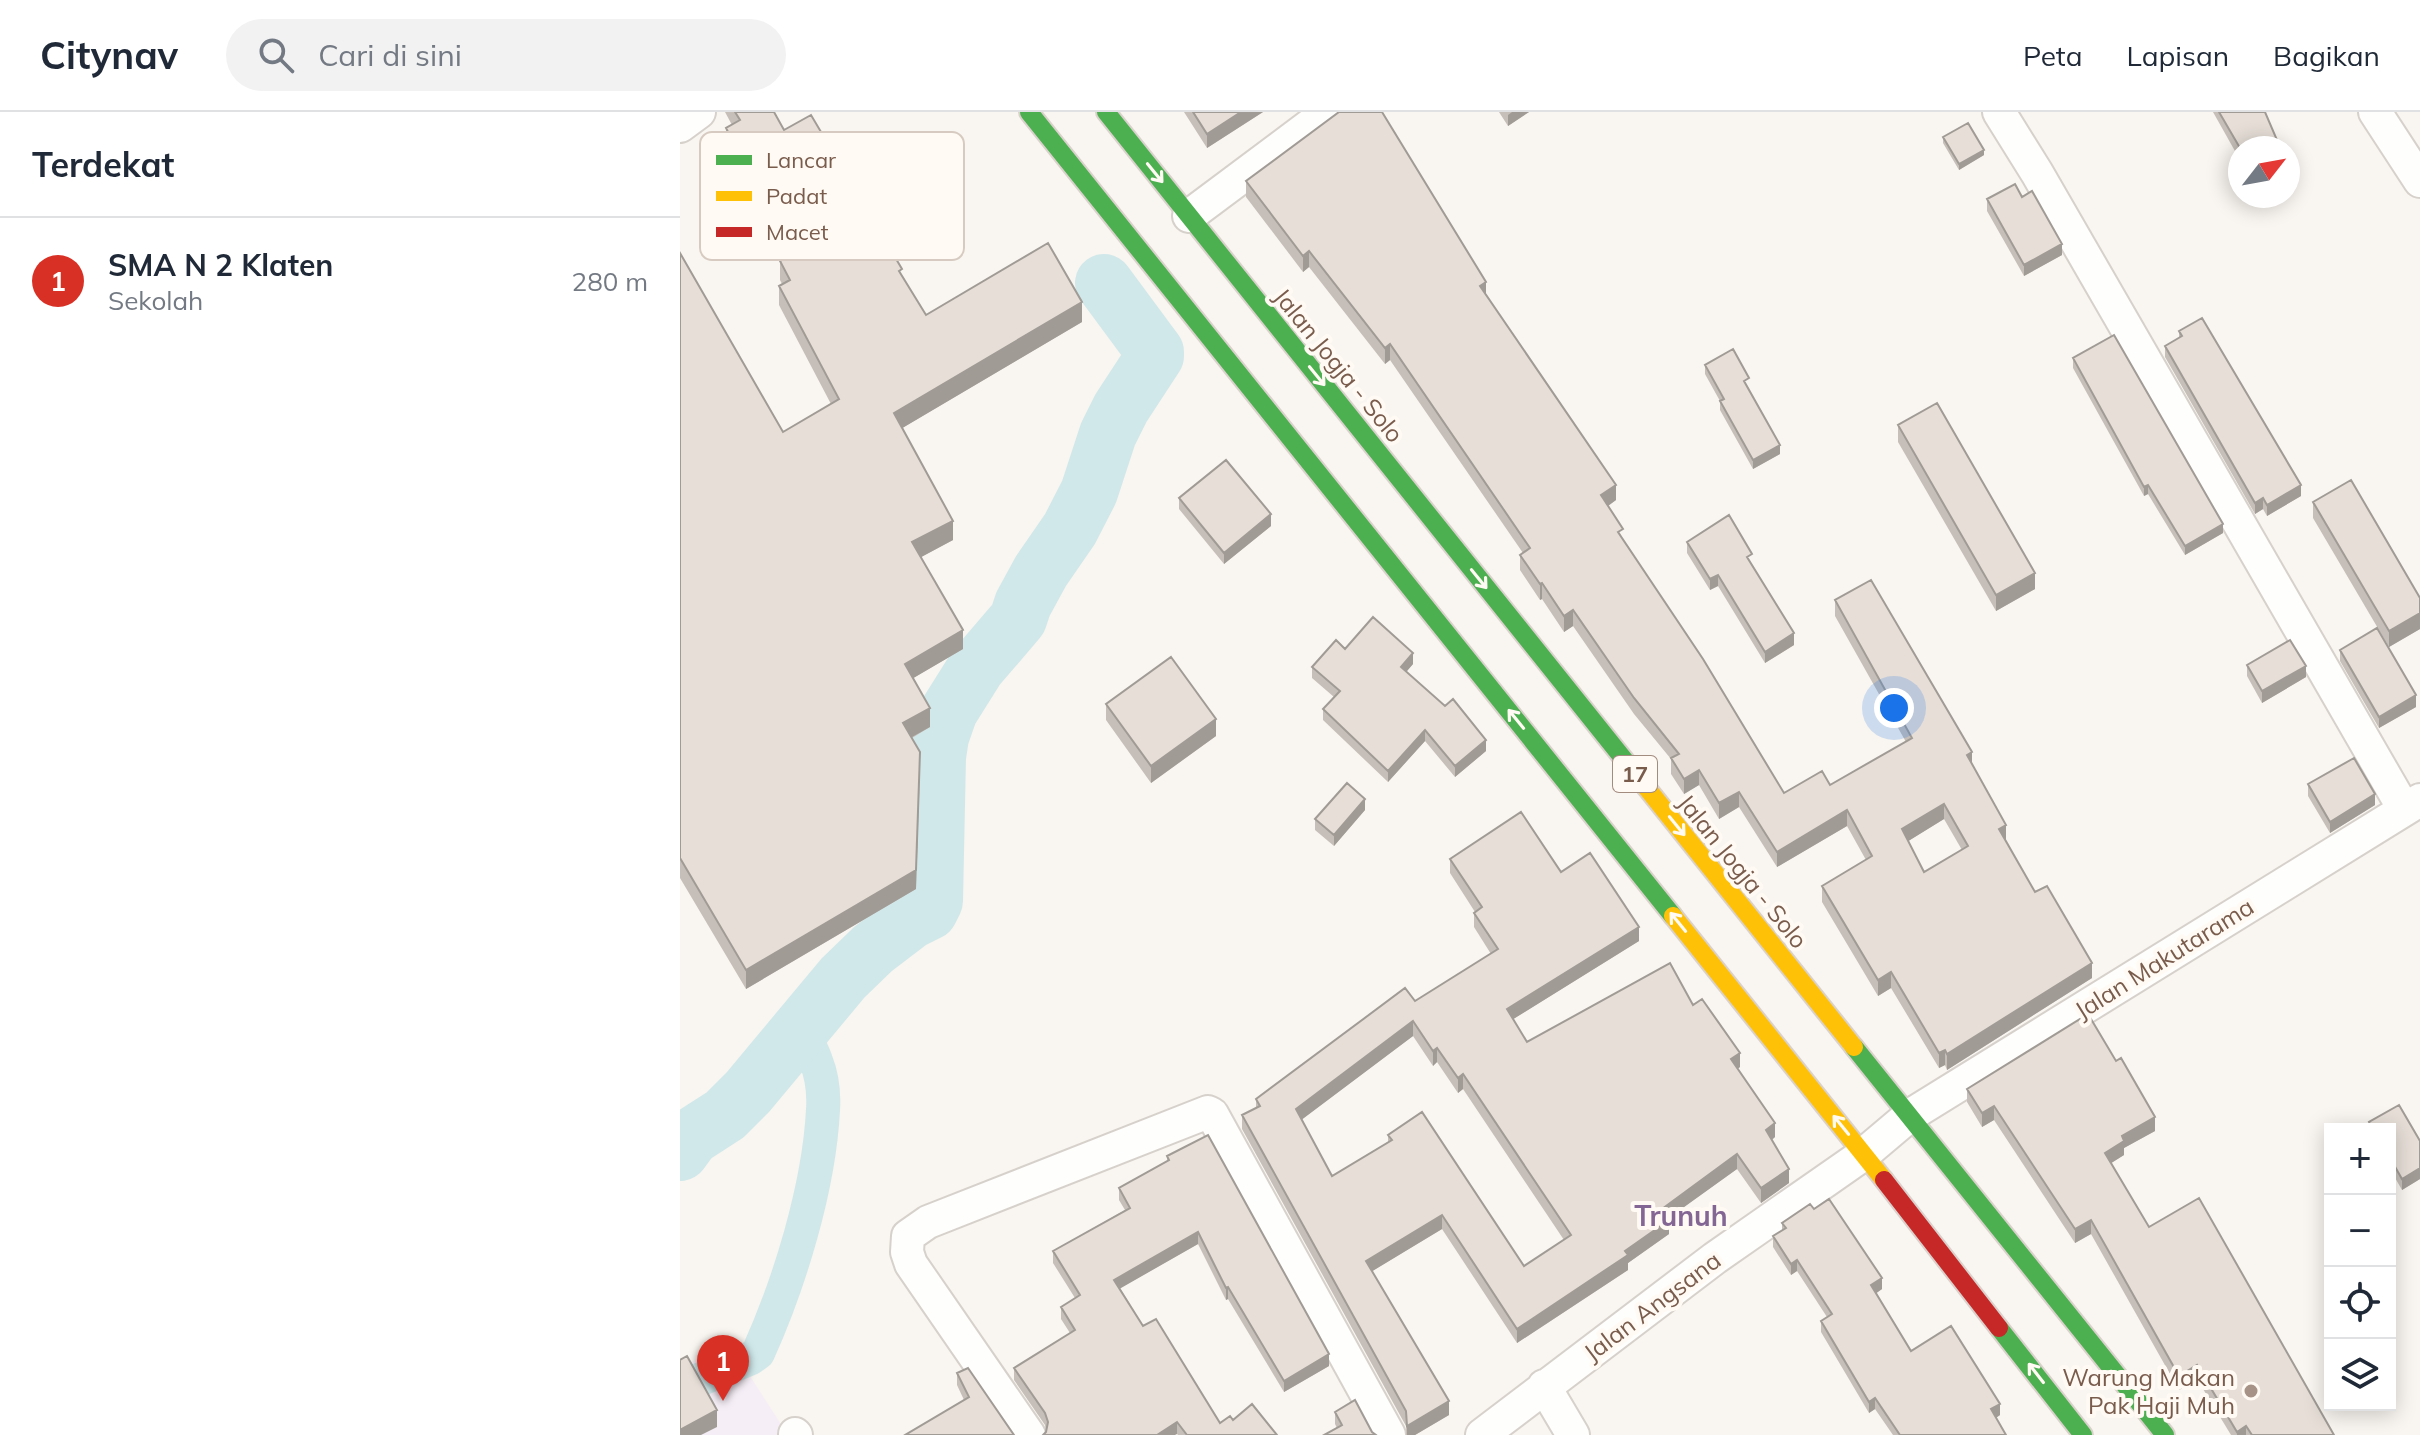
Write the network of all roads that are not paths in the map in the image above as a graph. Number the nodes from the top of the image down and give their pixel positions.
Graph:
1 (699, 112) edge
2 (1029, 112) edge
3 (1106, 112) edge
4 (1328, 112) edge
5 (1999, 112) edge
6 (2375, 112) edge
7 (680, 126) edge
8 (2420, 181) edge
9 (1189, 216) junction
10 (2412, 805) edge
11 (1909, 1116) junction
12 (1864, 1154) junction
13 (1544, 1386) junction
14 (1029, 1435) edge
15 (1389, 1435) edge
16 (1482, 1435) edge
17 (1573, 1435) edge
18 (2083, 1435) edge
19 (2165, 1435) edge

1 - 7 street
12 -> 2 highway, 17
3 -> 9 highway, Jalan Jogja - Solo / 17
4 - 9 street
5 - 10 street
6 - 8 street
9 -> 11 highway, Jalan Jogja - Solo / 17
10 - 11 street, Jalan Makutarama
11 - 12 street, Jalan Makutarama
11 - 19 highway, Jalan Jogja - Solo / 17
12 - 13 street, Jalan Angsana
18 -> 12 highway, 17
13 - 16 street, Jalan Angsana
13 - 17 street
14 - 15 street

